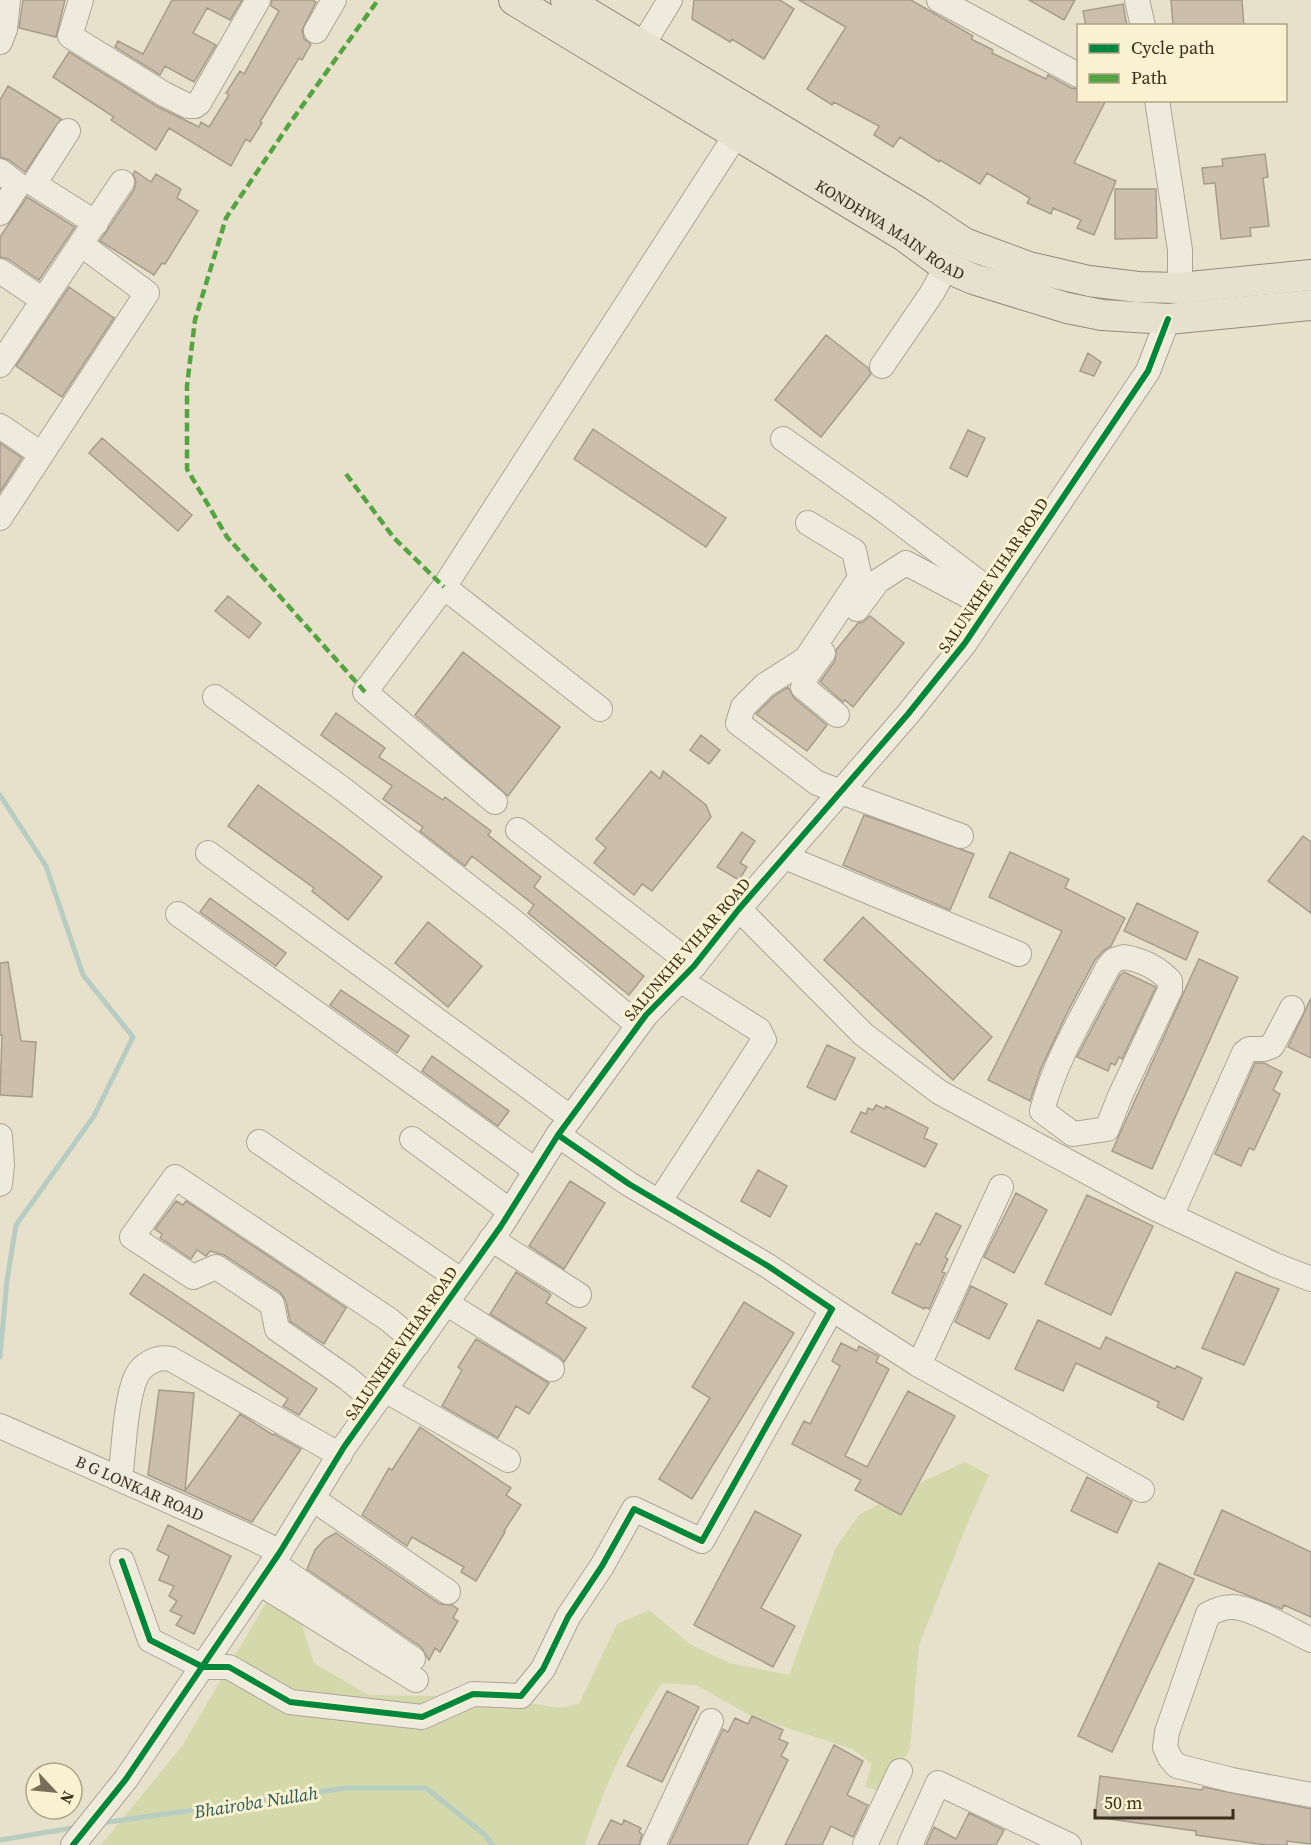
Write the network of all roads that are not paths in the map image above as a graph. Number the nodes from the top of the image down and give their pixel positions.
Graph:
1 (8, 0) edge
2 (81, 0) edge
3 (258, 0) edge
4 (334, 0) edge
5 (514, 0) edge
6 (566, 0) edge
7 (670, 0) edge
8 (939, 0) edge
9 (1137, 0) edge
10 (1143, 24) edge
11 (316, 31) dead end
12 (0, 42) edge
13 (642, 46) junction
14 (1077, 74) edge
15 (1158, 102) edge
16 (68, 131) dead end
17 (736, 135) junction
18 (17, 180) edge
19 (122, 182) dead end
20 (0, 213) edge
21 (96, 223) junction
22 (82, 245) junction
23 (940, 250) junction
24 (0, 271) edge
25 (1311, 275) edge
26 (1180, 288) junction
27 (43, 300) junction
28 (1311, 305) edge
29 (1168, 319) junction
30 (3, 352) edge
31 (882, 366) dead end
32 (0, 426) edge
33 (783, 439) dead end
34 (41, 454) junction
35 (0, 518) edge
36 (807, 523) dead end
37 (444, 587) junction
38 (993, 601) junction
39 (215, 697) dead end
40 (600, 709) dead end
41 (837, 715) dead end
42 (842, 792) junction
43 (495, 802) dead end
44 (518, 830) dead end
45 (961, 836) dead end
46 (208, 853) dead end
47 (785, 856) junction
48 (739, 909) junction
49 (178, 914) dead end
50 (1019, 954) dead end
51 (687, 973) junction
52 (1292, 1008) dead end
53 (638, 1025) junction
54 (564, 1126) junction
55 (0, 1134) edge
56 (1073, 1134) junction
57 (412, 1139) dead end
58 (259, 1143) dead end
59 (1063, 1159) junction
60 (536, 1170) junction
61 (0, 1184) edge
62 (1001, 1187) dead end
63 (659, 1202) junction
64 (510, 1211) junction
65 (1171, 1216) junction
66 (491, 1239) junction
67 (1311, 1279) edge
68 (462, 1281) junction
69 (579, 1295) dead end
70 (446, 1303) junction
71 (832, 1309) junction
72 (418, 1344) junction
73 (919, 1365) junction
74 (552, 1369) dead end
75 (381, 1396) junction
76 (0, 1426) edge
77 (340, 1455) junction
78 (508, 1460) dead end
79 (120, 1479) junction
80 (1142, 1490) dead end
81 (313, 1500) junction
82 (276, 1558) junction
83 (122, 1561) dead end
84 (259, 1583) junction
85 (448, 1592) dead end
86 (1311, 1640) edge
87 (203, 1666) junction
88 (711, 1721) dead end
89 (900, 1771) dead end
90 (1311, 1795) edge
91 (73, 1845) edge
92 (652, 1845) edge
93 (865, 1845) edge
94 (910, 1845) edge
95 (1069, 1845) edge

1 - 12 street
2 - 3 street
4 - 11 street
5 - 17 main road, KONDHWA MAIN ROAD
6 - 13 main road, KONDHWA MAIN ROAD
7 - 13 street
8 - 14 street
9 - 10 street
13 - 23 main road, KONDHWA MAIN ROAD
15 - 26 street
16 - 18 street
17 - 23 main road, KONDHWA MAIN ROAD
17 - 37 street
18 - 20 street
18 - 21 street
19 - 21 street
21 - 22 street
22 - 27 street
22 - 34 street
23 - 26 main road, KONDHWA MAIN ROAD
23 - 29 main road, KONDHWA MAIN ROAD
23 - 31 street
24 - 27 street
25 - 26 main road, KONDHWA MAIN ROAD
27 - 30 street
28 - 29 main road, KONDHWA MAIN ROAD
29 - 38 street, SALUNKHE VIHAR ROAD
32 - 34 street
33 - 38 street
34 - 35 street
36 - 42 street
37 - 40 street
37 - 43 street
38 - 41 street
38 - 42 street, SALUNKHE VIHAR ROAD
39 - 53 street
42 - 45 street
42 - 47 street, SALUNKHE VIHAR ROAD
44 - 51 street
46 - 54 street
47 - 48 street, SALUNKHE VIHAR ROAD
47 - 50 street
48 - 51 street, SALUNKHE VIHAR ROAD
48 - 59 street
49 - 60 street
51 - 53 street, SALUNKHE VIHAR ROAD
51 - 63 street
52 - 65 street
53 - 54 street, SALUNKHE VIHAR ROAD
54 - 60 street, SALUNKHE VIHAR ROAD
54 - 63 street
55 - 61 street
56 - 56 street
56 - 59 street
57 - 64 street
58 - 68 street
59 - 65 street
60 - 64 street, SALUNKHE VIHAR ROAD
62 - 73 street
63 - 71 street
64 - 66 street, SALUNKHE VIHAR ROAD
65 - 67 street
66 - 68 street, SALUNKHE VIHAR ROAD
66 - 69 street
68 - 70 street, SALUNKHE VIHAR ROAD
70 - 72 street, SALUNKHE VIHAR ROAD
70 - 74 street
71 - 73 street
71 - 87 street
72 - 75 street, SALUNKHE VIHAR ROAD
72 - 75 street
73 - 80 street
75 - 77 street, SALUNKHE VIHAR ROAD
75 - 78 street
76 - 79 street, B G LONKAR ROAD
77 - 79 street
77 - 81 street, SALUNKHE VIHAR ROAD
79 - 82 street, B G LONKAR ROAD
81 - 82 street, SALUNKHE VIHAR ROAD
81 - 85 street
82 - 84 street, SALUNKHE VIHAR ROAD
82 - 84 street, B G LONKAR ROAD
83 - 87 street
84 - 87 street, SALUNKHE VIHAR ROAD
86 - 90 street
87 - 91 street, SALUNKHE VIHAR ROAD
88 - 92 street
89 - 93 street
94 - 95 street

